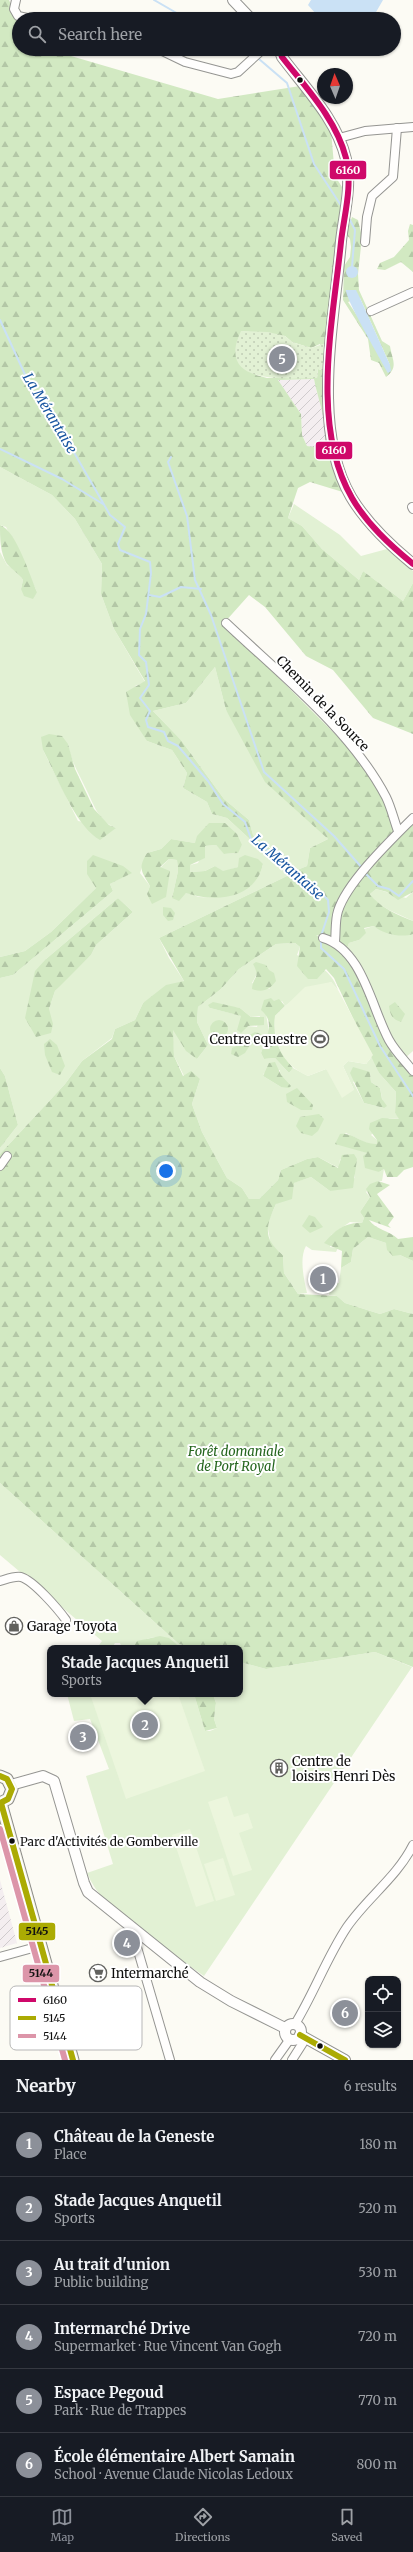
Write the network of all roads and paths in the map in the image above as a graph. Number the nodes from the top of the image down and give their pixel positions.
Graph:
1 (16, 0) edge
2 (233, 0) edge
3 (16, 12) edge
4 (244, 12) edge
5 (173, 56) edge
6 (255, 56) edge
7 (282, 56) edge
8 (413, 126) edge
9 (397, 128) junction
10 (339, 138) junction
11 (365, 242) dead end
12 (413, 292) edge
13 (371, 311) dead end
14 (413, 564) edge
15 (226, 623) dead end
16 (413, 818) edge
17 (398, 831) junction
18 (324, 938) dead end
19 (335, 941) junction
20 (413, 1071) edge
21 (7, 1156) dead end
22 (0, 1166) edge
23 (0, 1581) edge
24 (66, 1620) dead end
25 (0, 1776) edge
26 (11, 1785) junction
27 (0, 1803) edge
28 (413, 1845) edge
29 (139, 1934) junction
30 (40, 1946) junction
31 (0, 1957) edge
32 (52, 1986) edge
33 (295, 2024) junction
34 (285, 2028) junction
35 (303, 2036) junction
36 (290, 2039) junction
37 (70, 2050) edge
38 (73, 2060) edge
39 (170, 2060) edge
40 (275, 2060) edge
41 (292, 2060) edge
42 (345, 2060) edge

1 - 3 street
2 - 4 street
5 - 6 street
7 - 10 street
8 - 9 street
9 - 10 street
9 - 11 street
10 - 14 street
12 - 13 street
15 - 17 street, Chemin de la Source
16 - 17 street
17 - 19 street
18 - 19 street
19 - 20 street
21 - 22 street
23 - 24 street
25 - 26 main road
26 - 27 main road
26 - 29 street
27 - 30 main road
28 - 33 street
29 - 34 street
29 - 39 street
30 - 31 street
30 - 32 main road
33 - 34 street
33 - 35 street
34 - 36 street
35 - 36 street
35 - 41 street
35 - 42 street
36 - 40 street
37 - 38 main road

